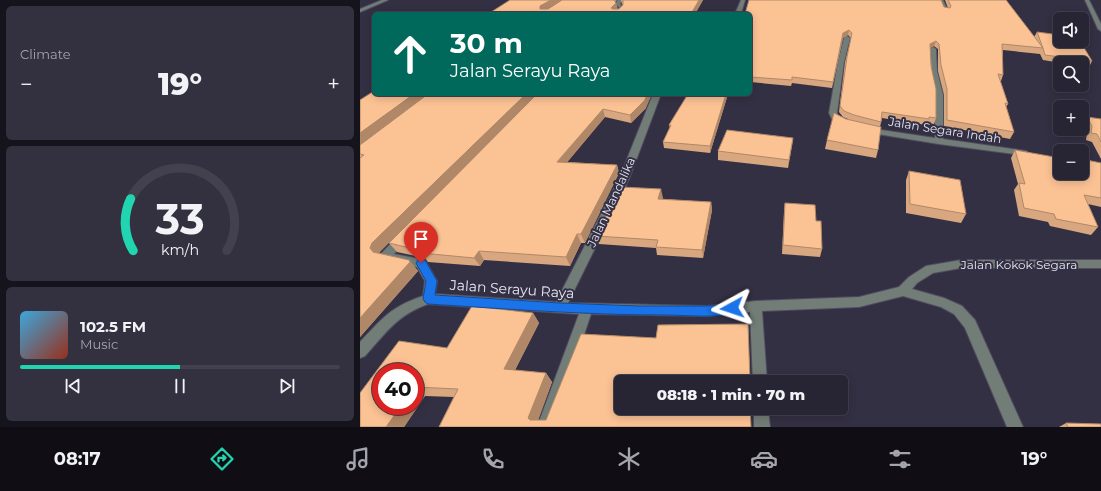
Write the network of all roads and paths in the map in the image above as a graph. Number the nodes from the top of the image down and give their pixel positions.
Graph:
1 (386, 0) edge
2 (620, 0) edge
3 (743, 0) edge
4 (941, 0) edge
5 (1087, 0) edge
6 (946, 10) edge
7 (360, 11) edge
8 (619, 12) edge
9 (739, 12) edge
10 (1101, 29) edge
11 (847, 38) edge
12 (933, 49) edge
13 (656, 96) edge
14 (939, 142) junction
15 (1036, 155) edge
16 (407, 234) edge
17 (1101, 264) edge
18 (903, 291) junction
19 (428, 299) junction
20 (756, 306) junction
21 (560, 308) junction
22 (586, 309) junction
23 (360, 352) edge
24 (760, 375) edge
25 (762, 415) edge
26 (545, 427) edge
27 (762, 427) edge
28 (1015, 427) edge

1 - 7 street
2 - 8 street
3 - 9 street
4 - 6 street
5 - 10 street
11 - 14 street, Jalan Segara Indah
12 - 14 street
13 - 21 street, Jalan Mandalika
14 - 15 street, Jalan Segara Indah
16 - 19 street
17 - 18 street, Jalan Kokok Segara
18 - 20 street
18 - 28 street
19 - 21 street, Jalan Serayu Raya
19 - 23 street, Jalan Serayu Raya
20 - 22 street
20 - 24 street
21 - 22 street, Jalan Serayu Raya
22 - 26 street
25 - 27 street

